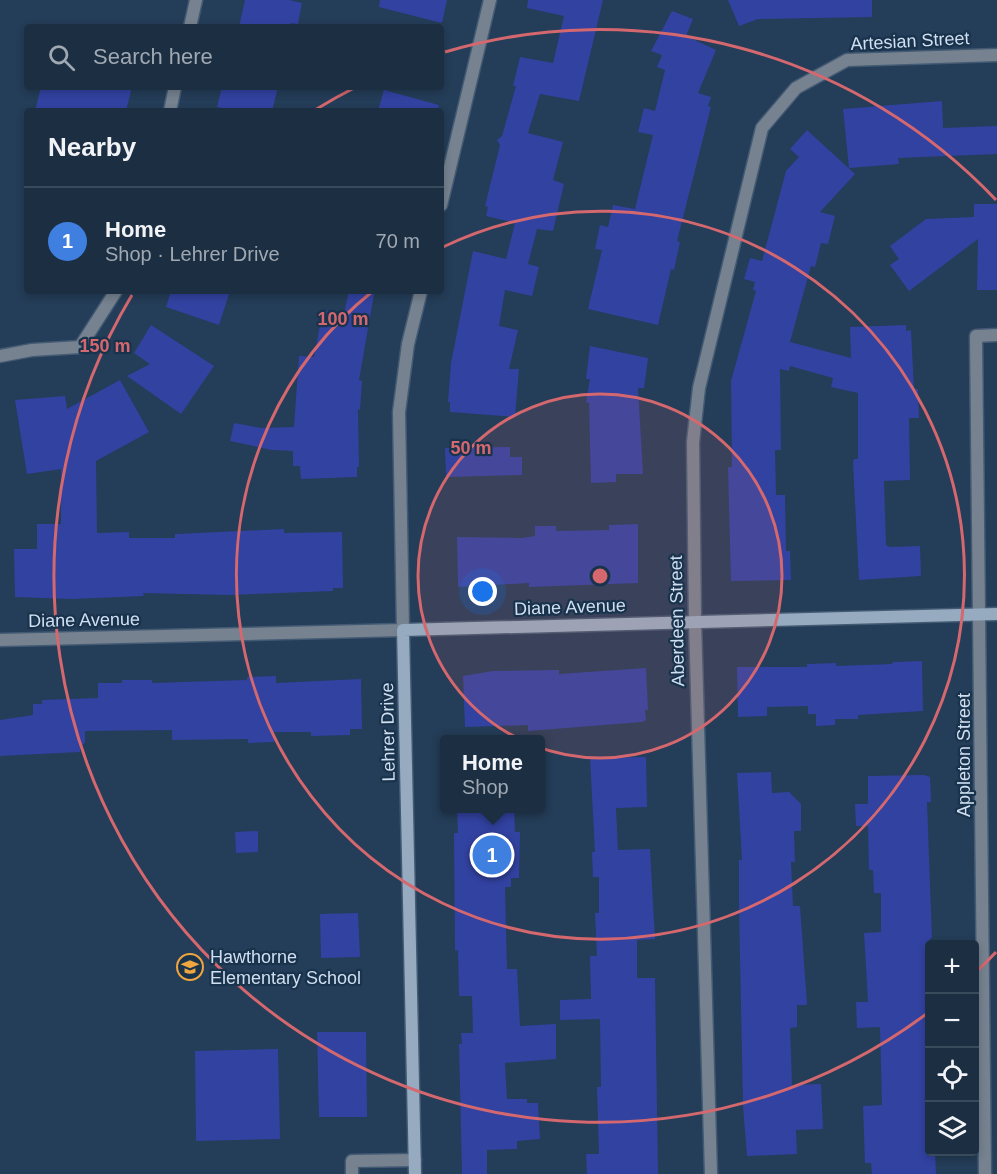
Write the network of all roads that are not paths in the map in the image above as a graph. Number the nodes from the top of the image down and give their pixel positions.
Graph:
1 (196, 0) edge
2 (490, 0) edge
3 (191, 24) edge
4 (997, 55) edge
5 (796, 88) joint
6 (175, 90) edge
7 (171, 108) edge
8 (444, 192) edge
9 (114, 294) edge
10 (420, 294) edge
11 (997, 336) edge
12 (0, 356) edge
13 (978, 614) junction
14 (997, 614) edge
15 (695, 622) junction
16 (404, 630) junction
17 (0, 640) edge
18 (415, 1160) junction
19 (352, 1174) edge
20 (416, 1174) edge
21 (711, 1174) edge
22 (985, 1174) edge

1 - 3 street
2 - 8 street
4 - 5 street, Artesian Street
5 - 15 street, Aberdeen Street
6 - 7 street
9 - 12 street
10 - 16 street, Lehrer Drive
11 - 13 street, Appleton Street
13 - 14 street, Diane Avenue
13 - 15 street, Diane Avenue
13 - 22 street, Appleton Street
15 - 16 street, Diane Avenue
15 - 21 street, Aberdeen Street
16 - 17 street, Diane Avenue
16 - 18 street, Lehrer Drive
18 - 19 street
18 - 20 street, Lehrer Drive

